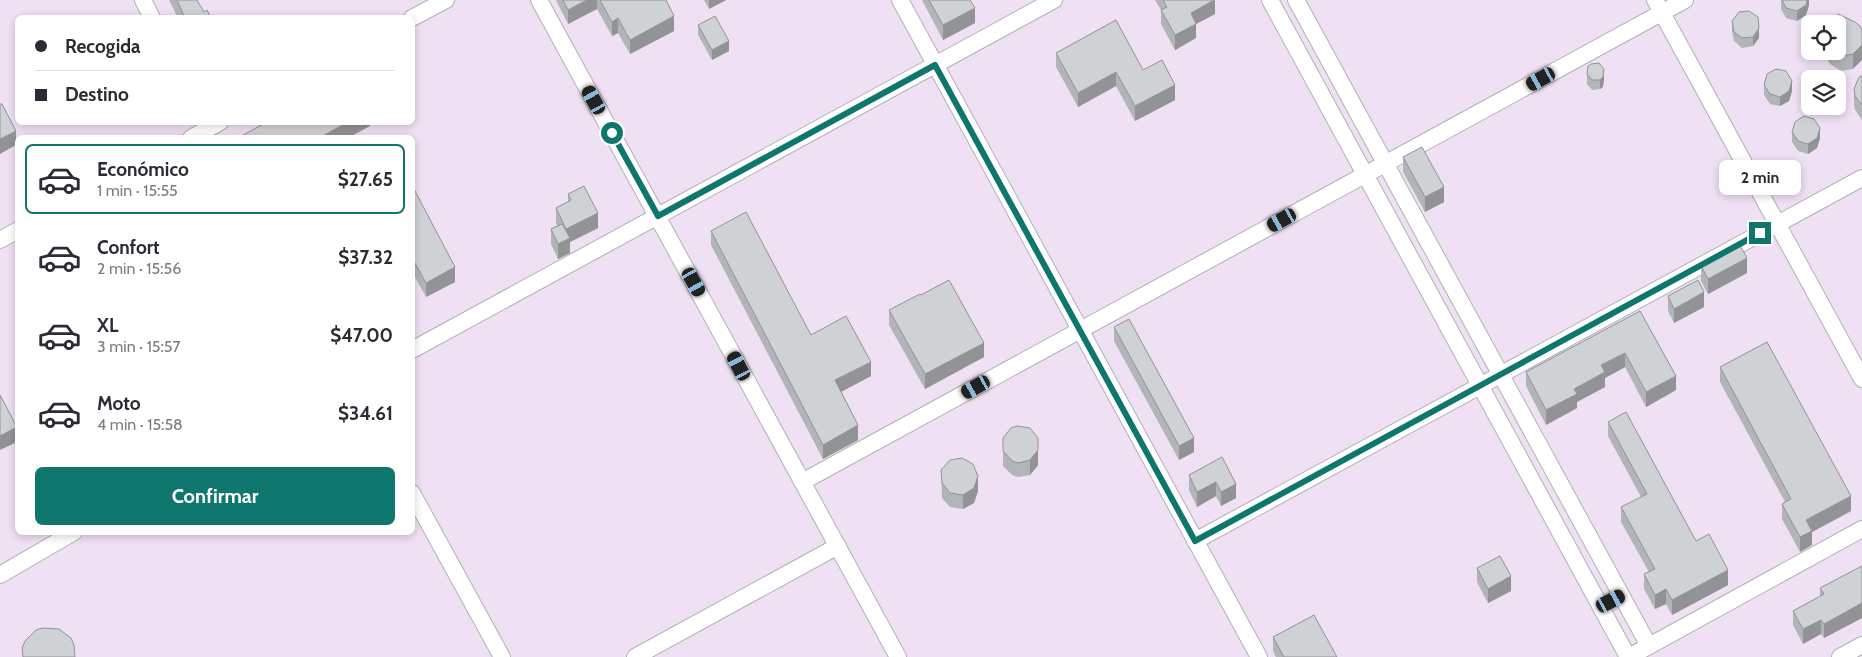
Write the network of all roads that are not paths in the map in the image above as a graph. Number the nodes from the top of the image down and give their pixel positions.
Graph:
1 (143, 0) edge
2 (446, 0) edge
3 (539, 0) edge
4 (900, 0) edge
5 (1054, 0) edge
6 (1270, 0) edge
7 (1296, 0) edge
8 (1685, 0) edge
9 (1658, 6) edge
10 (150, 15) edge
11 (415, 16) edge
12 (935, 65) junction
13 (215, 127) edge
14 (198, 135) edge
15 (1385, 163) junction
16 (1365, 174) junction
17 (1862, 178) edge
18 (658, 216) junction
19 (1777, 224) junction
20 (15, 232) edge
21 (0, 240) edge
22 (1080, 330) junction
23 (415, 348) edge
24 (1501, 375) junction
25 (1862, 379) edge
26 (1480, 386) junction
27 (802, 482) junction
28 (415, 498) edge
29 (1862, 529) edge
30 (69, 535) edge
31 (1195, 541) junction
32 (838, 546) junction
33 (1599, 554) junction
34 (1578, 566) junction
35 (0, 575) edge
36 (1621, 596) junction
37 (1601, 607) junction
38 (1862, 645) edge
39 (1649, 646) junction
40 (1252, 655) edge
41 (502, 657) edge
42 (634, 657) edge
43 (898, 657) edge
44 (1628, 657) edge
45 (1840, 657) edge

1 - 10 lane
2 - 11 lane
3 - 18 lane
4 - 12 lane
5 - 12 lane
6 - 16 lane
7 - 15 lane
8 - 9 lane
9 - 15 lane
9 - 19 lane
12 - 18 lane
12 - 22 lane
13 - 14 lane
15 - 16 lane
15 - 24 lane
16 - 22 lane
16 - 26 lane
17 - 19 lane
18 - 23 lane
18 - 27 lane
19 - 24 lane
19 - 25 lane
20 - 21 lane
22 - 27 lane
22 - 31 lane
24 - 26 lane
24 - 33 lane
26 - 31 lane
26 - 34 lane
27 - 32 lane
28 - 41 lane
29 - 39 lane
30 - 35 lane
31 - 40 lane
32 - 42 lane
32 - 43 lane
33 - 34 lane
33 - 36 lane
34 - 37 lane
36 - 37 lane
36 - 39 lane
37 - 44 lane
38 - 45 lane
39 - 44 lane

